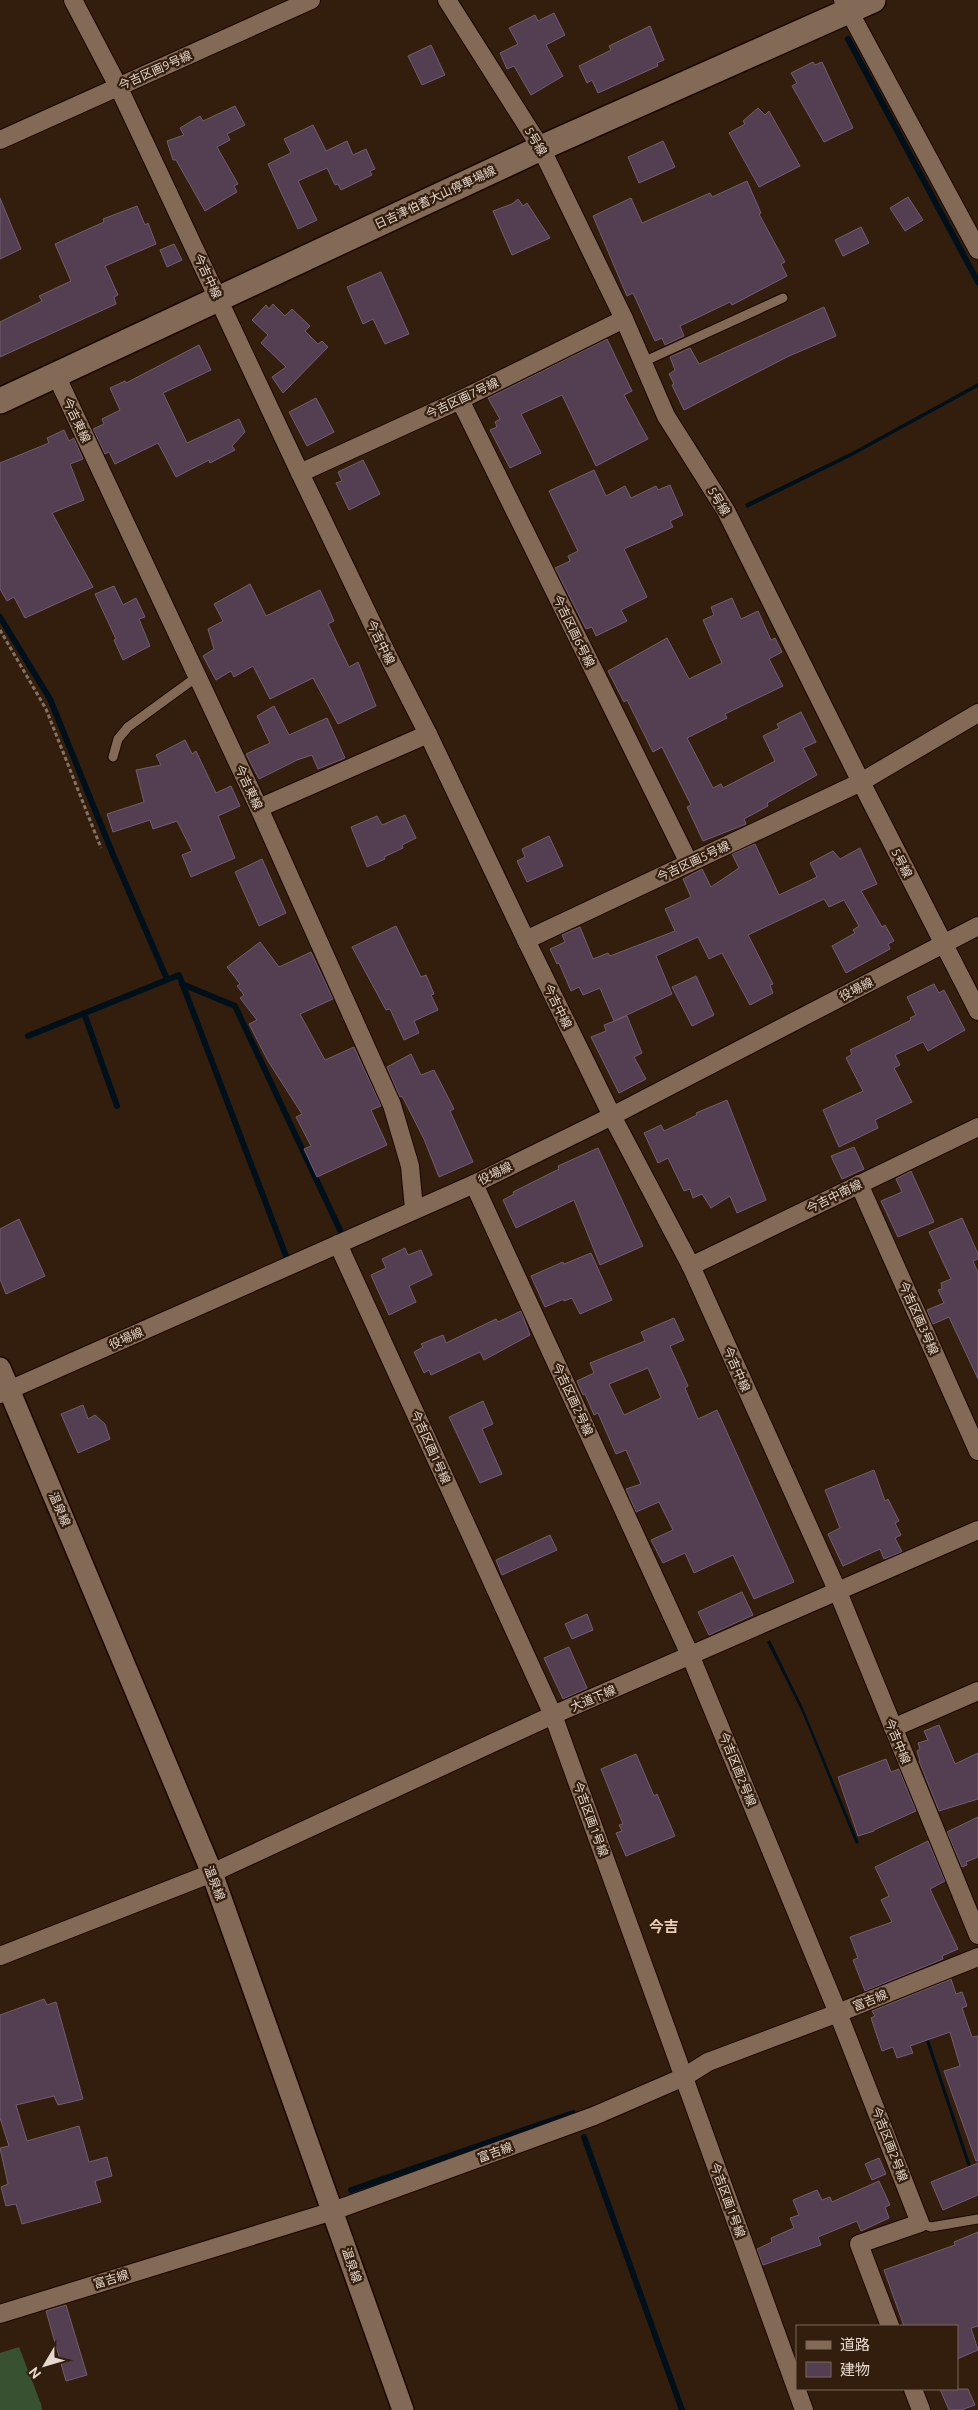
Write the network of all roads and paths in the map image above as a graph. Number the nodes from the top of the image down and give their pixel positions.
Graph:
1 (73, 0) edge
2 (310, 0) edge
3 (447, 0) edge
4 (873, 0) edge
5 (846, 6) edge
6 (118, 86) junction
7 (0, 140) edge
8 (541, 148) junction
9 (978, 250) edge
10 (783, 298) dead end
11 (219, 299) junction
12 (624, 319) junction
13 (643, 362) junction
14 (56, 375) junction
15 (460, 400) junction
16 (0, 401) edge
17 (300, 473) junction
18 (0, 630) edge
19 (198, 676) junction
20 (978, 713) edge
21 (428, 734) junction
22 (113, 757) dead end
23 (861, 782) junction
24 (259, 808) junction
25 (100, 848) dead end
26 (689, 863) junction
27 (978, 926) edge
28 (526, 940) junction
29 (944, 944) junction
30 (978, 1011) edge
31 (612, 1116) junction
32 (978, 1126) edge
33 (474, 1184) junction
34 (859, 1184) junction
35 (414, 1208) junction
36 (338, 1244) junction
37 (691, 1266) junction
38 (0, 1368) edge
39 (5, 1392) edge
40 (978, 1451) edge
41 (978, 1530) edge
42 (838, 1592) junction
43 (691, 1657) junction
44 (978, 1691) edge
45 (553, 1715) junction
46 (892, 1728) junction
47 (212, 1873) junction
48 (978, 1935) edge
49 (0, 1956) edge
50 (978, 1957) edge
51 (838, 2013) junction
52 (684, 2077) junction
53 (334, 2211) junction
54 (978, 2219) edge
55 (919, 2224) junction
56 (0, 2314) edge
57 (890, 2325) edge
58 (796, 2388) edge
59 (797, 2390) edge
60 (913, 2390) edge
61 (403, 2410) edge
62 (804, 2410) edge
63 (921, 2410) edge

1 - 6 street, 今吉中線
2 - 6 street, 今吉区画9号線
3 - 8 street, 5号線
4 - 5 main road, 日吉津伯耆大山停車場線
5 - 8 main road, 日吉津伯耆大山停車場線
5 - 9 street
6 - 7 street, 今吉区画9号線
6 - 11 street, 今吉中線
8 - 11 main road, 日吉津伯耆大山停車場線
8 - 12 street, 5号線
10 - 13 lane
11 - 14 main road, 日吉津伯耆大山停車場線
11 - 17 street, 今吉中線
12 - 13 street, 5号線
12 - 15 street, 今吉区画7号線
13 - 23 street, 5号線
14 - 16 main road, 日吉津伯耆大山停車場線
14 - 19 street, 今吉東線
15 - 17 street, 今吉区画7号線
15 - 26 street, 今吉区画6号線
17 - 21 street, 今吉中線
18 - 25 path
19 - 22 lane
19 - 24 street, 今吉東線
20 - 23 street, 今吉区画5号線
21 - 24 street
21 - 28 street, 今吉中線
23 - 26 street, 今吉区画5号線
23 - 29 street, 5号線
24 - 35 street, 今吉東線
26 - 28 street, 今吉区画5号線
27 - 29 street, 役場線
28 - 31 street, 今吉中線
29 - 30 street, 5号線
29 - 31 street, 役場線
31 - 33 street, 役場線
31 - 37 street, 今吉中線
32 - 34 street, 今吉中南線
33 - 35 street, 役場線
33 - 43 street, 今吉区画2号線
34 - 37 street, 今吉中南線
34 - 40 street, 今吉区画3号線
35 - 36 street, 役場線
36 - 39 street, 役場線
36 - 45 street, 今吉区画1号線
37 - 42 street, 今吉中線
38 - 39 street, 温泉線
39 - 47 street, 温泉線
41 - 42 street, 大道下線
42 - 43 street, 大道下線
42 - 46 street, 今吉中線
43 - 45 street, 大道下線
43 - 51 street, 今吉区画2号線
44 - 46 street
45 - 47 street, 大道下線
45 - 52 street, 今吉区画1号線
46 - 48 street, 今吉中線
47 - 49 street, 大道下線
47 - 53 street, 温泉線
50 - 51 street, 富吉線
51 - 52 street, 富吉線
51 - 55 street, 今吉区画2号線
52 - 53 street, 富吉線
52 - 58 street, 今吉区画1号線
53 - 56 street, 富吉線
53 - 61 street, 温泉線
54 - 55 lane
55 - 57 street
59 - 62 street, 今吉区画1号線
60 - 63 street

